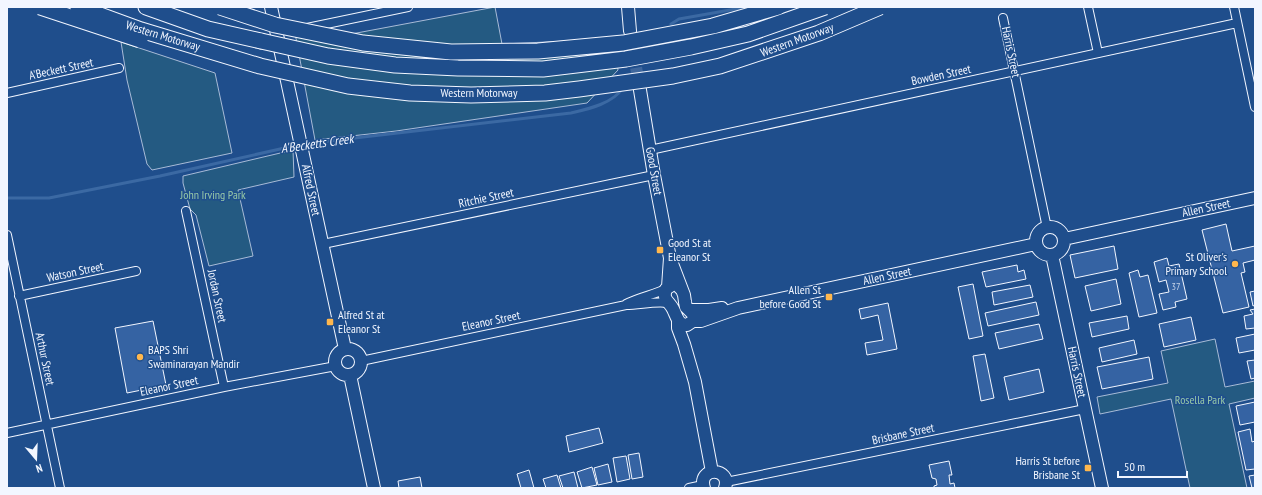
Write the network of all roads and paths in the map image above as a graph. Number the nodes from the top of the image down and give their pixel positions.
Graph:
1 (40, 7) edge
2 (78, 7) edge
3 (146, 7) edge
4 (167, 7) edge
5 (220, 7) edge
6 (271, 7) edge
7 (408, 7) edge
8 (628, 7) edge
9 (778, 7) edge
10 (825, 7) edge
11 (880, 7) edge
12 (1088, 7) edge
13 (1234, 7) edge
14 (1003, 18) dead end
15 (1237, 23) junction
16 (630, 31) dead end
17 (277, 34) junction
18 (261, 41) junction
19 (1098, 53) junction
20 (120, 68) dead end
21 (1015, 72) junction
22 (639, 84) tunnel mouth
23 (348, 86) junction
24 (7, 93) edge
25 (1255, 107) edge
26 (650, 150) junction
27 (654, 176) junction
28 (1255, 198) edge
29 (186, 210) dead end
30 (1047, 228) junction
31 (7, 235) edge
32 (1064, 239) junction
33 (323, 244) junction
34 (1036, 244) junction
35 (1052, 255) junction
36 (670, 258) junction
37 (136, 271) dead end
38 (667, 288) junction
39 (681, 289) junction
40 (19, 296) junction
41 (668, 303) junction
42 (626, 305) junction
43 (691, 318) junction
44 (678, 320) junction
45 (345, 349) junction
46 (362, 361) junction
47 (336, 366) junction
48 (350, 375) junction
49 (695, 382) junction
50 (224, 387) junction
51 (1085, 409) junction
52 (47, 425) junction
53 (7, 433) edge
54 (712, 472) junction
55 (726, 485) edge
56 (703, 486) edge
57 (60, 488) edge
58 (374, 488) edge
59 (689, 488) edge
60 (1102, 488) edge

1 - 23 highway, bridge
2 - 23 highway, Western Motorway, bridge
3 - 18 highway, Western Motorway
4 - 18 highway
5 - 9 highway, bridge
6 - 17 main road, Alfred Street
7 - 17 street
8 - 16 main road
10 - 18 highway, Western Motorway, bridge
11 - 23 highway, Western Motorway, bridge
12 - 19 street
13 - 15 street
14 - 21 street, Harris Street
15 - 19 street, Bowden Street
15 - 25 street
17 - 33 main road, Alfred Street
19 - 21 street, Bowden Street
20 - 24 street, A'Beckett Street
21 - 26 street, Bowden Street
21 - 30 street, Harris Street
22 - 26 main road, Good Street
26 - 27 main road, Good Street
27 - 33 street, Ritchie Street
27 - 36 main road, Good Street
28 - 32 main road, Allen Street
29 - 50 street, Jordan Street
30 - 32 main road
30 - 34 main road
31 - 40 street, Arthur Street
32 - 35 main road
33 - 45 main road, Alfred Street
34 - 35 main road
34 - 43 main road, Allen Street
35 - 51 main road, Harris Street
36 - 38 main road, Good Street
36 - 39 main road, Good Street
37 - 40 street, Watson Street
38 - 39 main road
38 - 41 main road, Good Street
38 - 42 street, Eleanor Street
39 - 43 main road, Good Street
40 - 52 street, Arthur Street
41 - 42 street, Eleanor Street
41 - 44 main road
42 - 46 street, Eleanor Street
43 - 44 main road, Allen Street
43 - 49 main road
44 - 49 main road
45 - 46 main road
45 - 47 main road
46 - 48 main road
47 - 48 main road
47 - 50 street, Eleanor Street
48 - 58 main road
49 - 54 main road
50 - 52 street, Eleanor Street
51 - 55 street, Brisbane Street
51 - 60 main road, Harris Street
52 - 53 street, Eleanor Street
52 - 57 street, Arthur Street
54 - 55 main road
54 - 56 main road
56 - 59 street

